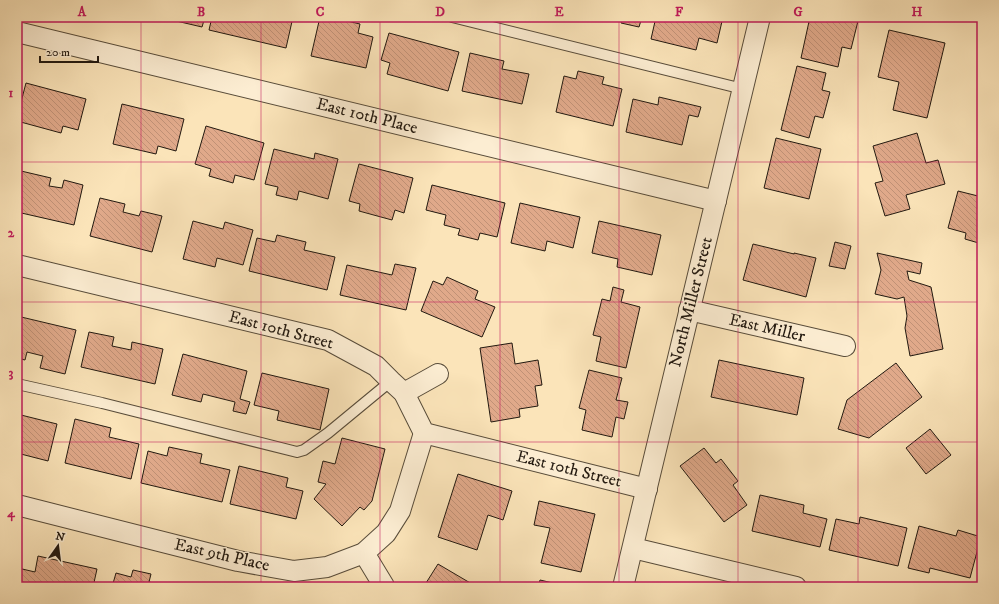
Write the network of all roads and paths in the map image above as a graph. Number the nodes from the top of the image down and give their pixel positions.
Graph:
1 (452, 17) edge
2 (760, 17) edge
3 (17, 32) edge
4 (743, 89) junction
5 (716, 201) junction
6 (17, 265) edge
7 (690, 310) junction
8 (845, 346) dead end
9 (438, 374) dead end
10 (17, 384) edge
11 (398, 387) junction
12 (424, 433) junction
13 (647, 489) junction
14 (17, 505) edge
15 (633, 548) junction
16 (364, 553) junction
17 (384, 586) edge
18 (623, 587) edge
19 (796, 587) edge

1 - 4 lane
2 - 4 street, North Miller Street
3 - 5 street, East 10th Place
4 - 5 street, North Miller Street
5 - 7 street, North Miller Street
6 - 11 street, East 10th Street
7 - 8 street, East Miller
7 - 13 street, North Miller Street
9 - 11 street
10 - 11 lane
11 - 12 street, East 10th Street
12 - 13 street, East 10th Street
12 - 16 street, East 9th Place
13 - 15 street, North Miller Street
14 - 16 street, East 9th Place
15 - 18 street, North Miller Street
15 - 19 street
16 - 17 street

